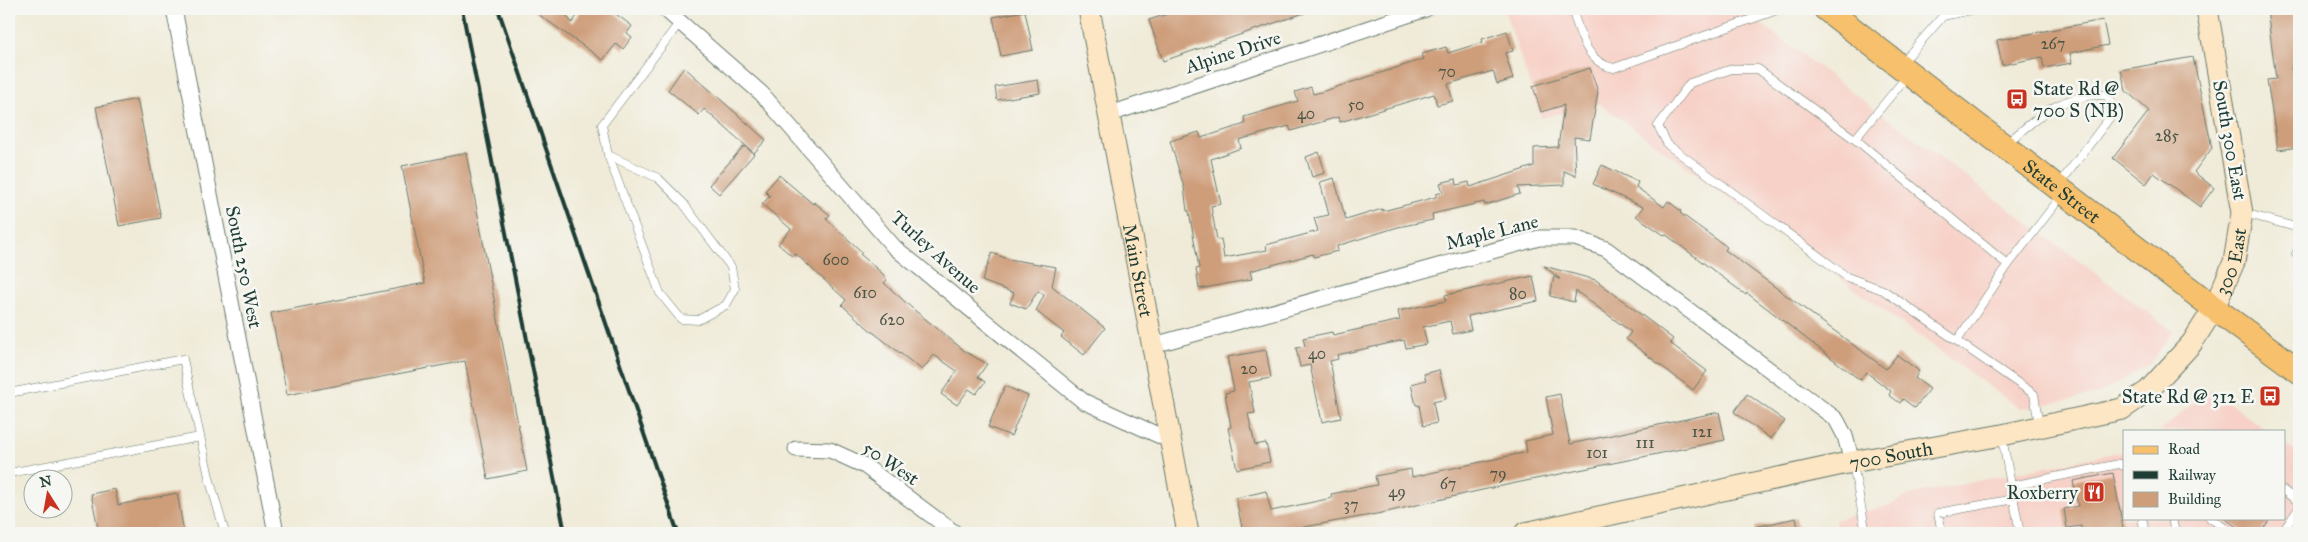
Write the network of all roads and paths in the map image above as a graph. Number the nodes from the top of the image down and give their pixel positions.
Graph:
1 (174, 9) edge
2 (665, 9) edge
3 (1089, 9) edge
4 (1426, 9) edge
5 (1572, 9) edge
6 (1780, 9) edge
7 (1826, 9) edge
8 (1976, 9) edge
9 (2207, 9) edge
10 (684, 15) edge
11 (1904, 69) junction
12 (1110, 114) junction
13 (1855, 139) junction
14 (2004, 146) junction
15 (608, 156) junction
16 (2061, 190) junction
17 (2242, 213) junction
18 (2299, 228) edge
19 (2299, 248) edge
20 (2299, 257) edge
21 (2008, 265) junction
22 (2214, 308) junction
23 (1957, 341) junction
24 (1154, 345) junction
25 (2299, 371) edge
26 (9, 393) edge
27 (2040, 427) junction
28 (2002, 435) junction
29 (200, 437) junction
30 (1171, 441) junction
31 (796, 449) dead end
32 (1852, 462) junction
33 (2123, 466) edge
34 (9, 473) edge
35 (2011, 486) junction
36 (2286, 492) edge
37 (2014, 500) junction
38 (2299, 502) edge
39 (2299, 508) edge
40 (2142, 520) edge
41 (2172, 520) edge
42 (2213, 520) edge
43 (225, 533) edge
44 (276, 533) edge
45 (955, 533) edge
46 (1188, 533) edge
47 (1525, 533) edge
48 (1866, 533) edge
49 (1942, 533) edge
50 (2020, 533) edge
51 (2145, 533) edge
52 (2175, 533) edge
53 (2232, 533) edge
54 (2282, 533) edge

1 - 44 street, South 250 West
2 - 10 street, Turley Avenue
3 - 12 street, Main Street
4 - 12 street, Alpine Drive
5 - 6 lane
7 - 11 main road, State Street
8 - 11 lane
9 - 17 street, South 300 East
10 - 15 lane
10 - 30 street, Turley Avenue
11 - 13 lane
11 - 14 main road, State Street
12 - 24 street, Main Street
13 - 21 lane
13 - 23 lane
14 - 16 main road, State Street
14 - 16 lane
15 - 15 lane
16 - 21 lane
16 - 22 main road, State Street
17 - 18 lane
17 - 22 street, 300 East
19 - 20 lane
21 - 23 lane
22 - 25 main road, State Street
22 - 27 street, 700 South
23 - 27 lane
24 - 30 street, Main Street
24 - 32 street, Maple Lane
26 - 29 lane
27 - 28 street, 700 South
28 - 32 street, 700 South
28 - 35 lane
29 - 34 lane
29 - 43 lane
30 - 46 street, Main Street
31 - 45 street, 50 West
32 - 47 street, 700 South
32 - 48 lane
33 - 35 lane
35 - 37 lane
36 - 38 lane
37 - 49 lane
37 - 50 lane
39 - 54 lane
40 - 51 lane
41 - 52 lane
42 - 53 lane

